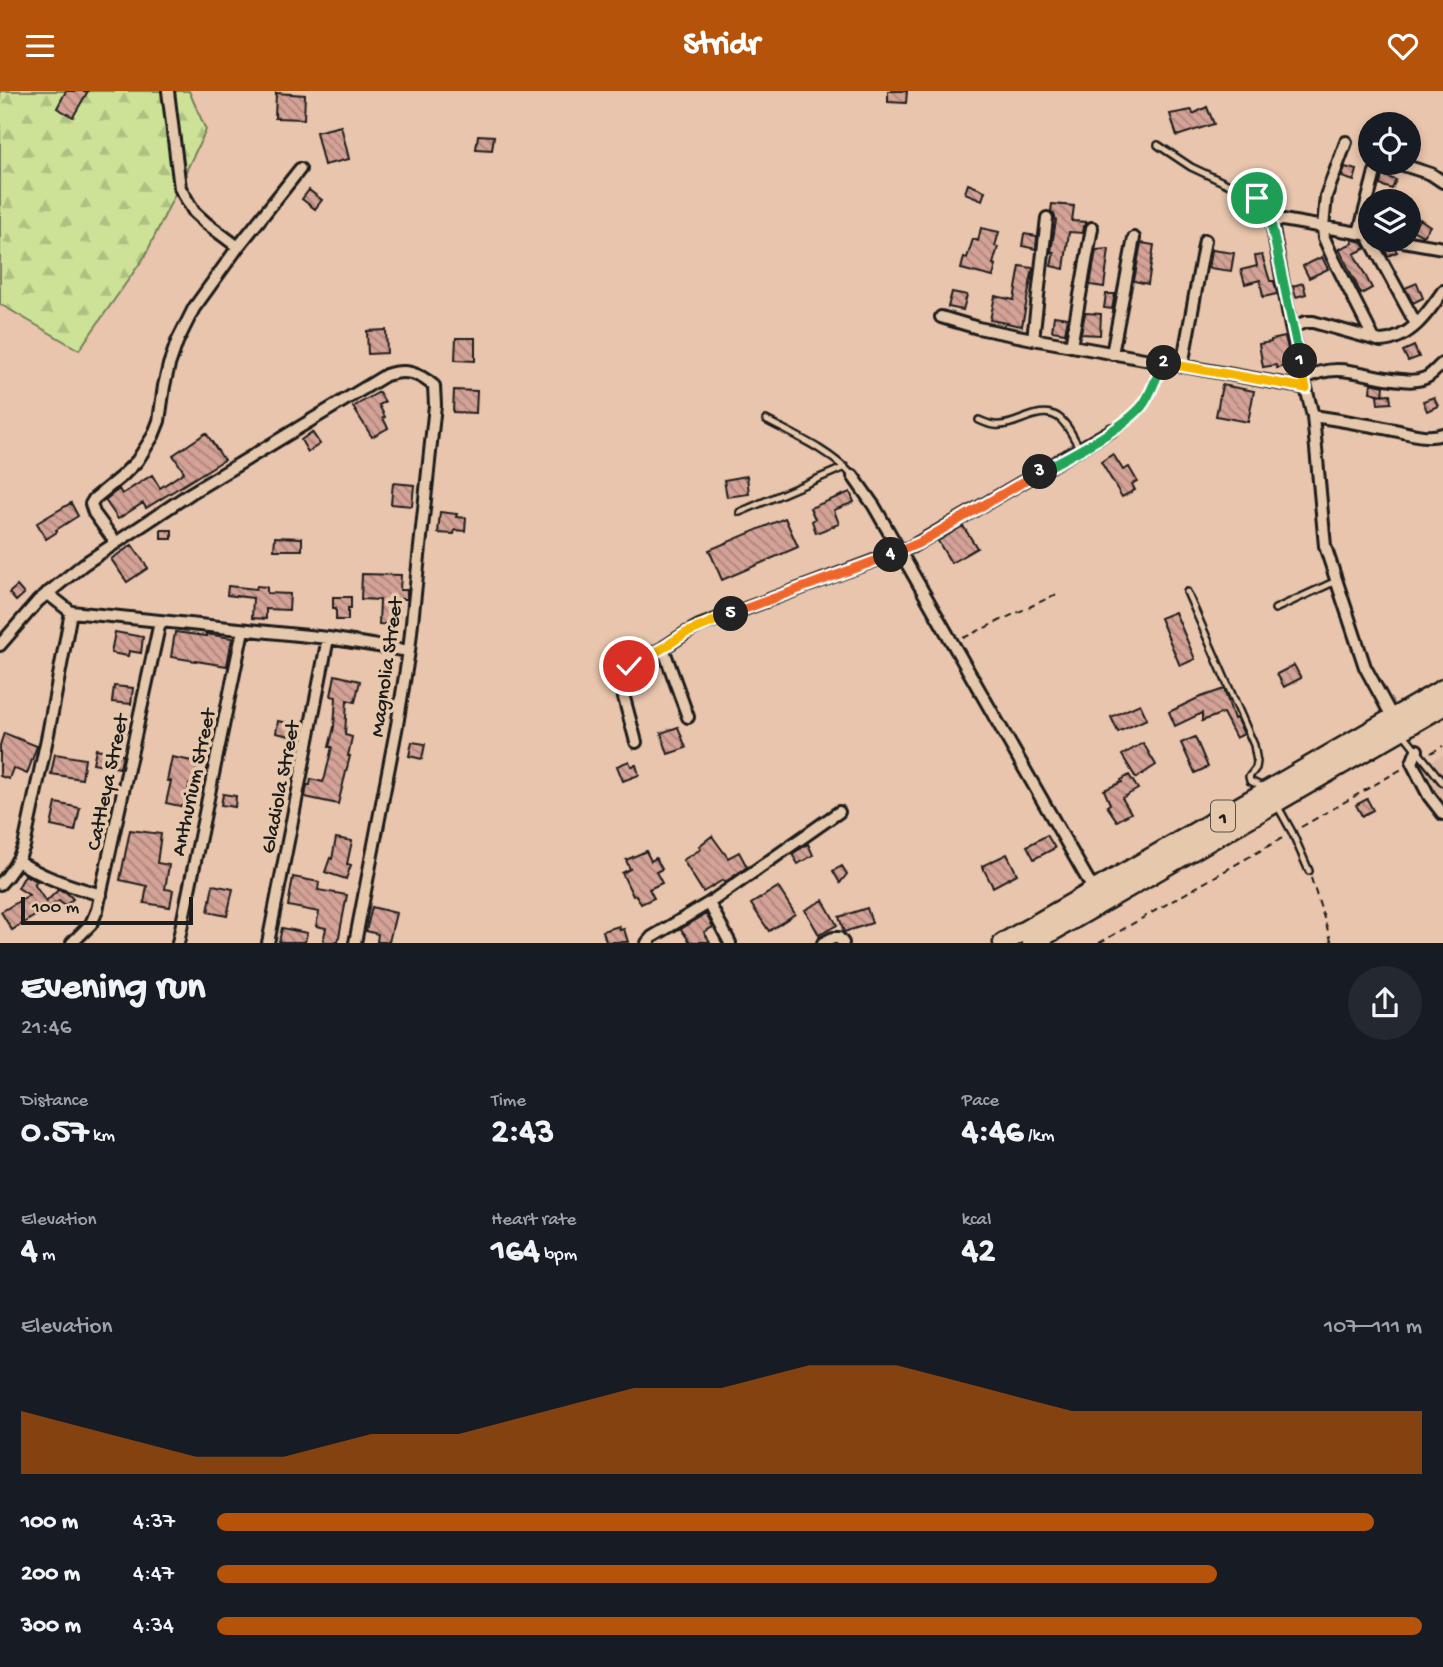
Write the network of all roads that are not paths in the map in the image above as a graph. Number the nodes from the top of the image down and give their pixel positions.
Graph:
1 (168, 91) edge
2 (1346, 142) dead end
3 (1158, 145) dead end
4 (300, 169) dead end
5 (1421, 171) edge
6 (1443, 182) edge
7 (1046, 218) dead end
8 (1270, 218) junction
9 (1323, 227) junction
10 (1092, 228) dead end
11 (1358, 233) edge
12 (1134, 238) dead end
13 (1205, 240) dead end
14 (1421, 244) edge
15 (237, 247) junction
16 (1443, 248) edge
17 (1375, 252) edge
18 (1443, 291) edge
19 (942, 317) dead end
20 (1416, 324) junction
21 (1291, 327) junction
22 (1033, 338) junction
23 (1374, 339) junction
24 (1071, 346) junction
25 (1112, 354) junction
26 (1442, 364) edge
27 (1182, 366) junction
28 (1305, 383) junction
29 (1313, 416) junction
30 (766, 420) dead end
31 (979, 420) dead end
32 (1112, 430) road end
33 (1443, 434) edge
34 (1080, 449) junction
35 (849, 471) junction
36 (740, 512) dead end
37 (116, 543) junction
38 (900, 551) junction
39 (1336, 580) junction
40 (1187, 592) dead end
41 (47, 593) junction
42 (1275, 609) dead end
43 (71, 612) junction
44 (160, 622) junction
45 (243, 629) junction
46 (328, 638) junction
47 (0, 645) edge
48 (663, 648) junction
49 (409, 650) junction
50 (1443, 689) edge
51 (1443, 706) edge
52 (688, 717) dead end
53 (1396, 724) junction
54 (636, 742) dead end
55 (1420, 754) junction
56 (1443, 783) edge
57 (1272, 796) junction
58 (839, 812) dead end
59 (1443, 814) edge
60 (18, 861) junction
61 (1309, 871) road end
62 (0, 884) edge
63 (101, 895) junction
64 (1097, 897) junction
65 (709, 903) junction
66 (72, 943) edge
67 (177, 943) edge
68 (268, 943) edge
69 (355, 943) edge
70 (647, 943) edge
71 (730, 943) edge
72 (823, 943) edge
73 (844, 943) edge
74 (1003, 943) edge
75 (1032, 943) edge

1 - 15 street
2 - 9 street
3 - 8 lane
4 - 15 street
5 - 6 street
7 - 22 street
8 - 9 street
8 - 21 street
9 - 11 street
9 - 23 street
10 - 24 street
12 - 25 street
13 - 27 street
14 - 16 street
15 - 37 street
17 - 20 street
18 - 20 street
19 - 22 street
20 - 23 street
21 - 23 street
21 - 28 street
22 - 24 street
24 - 25 street
25 - 27 street
26 - 28 street
27 - 28 street
28 - 29 street
29 - 33 street
29 - 39 street
30 - 35 lane
31 - 34 lane
32 - 34 street
34 - 38 street
35 - 36 lane
35 - 38 street
37 - 41 street
37 - 49 street, Magnolia Street
38 - 48 street
38 - 64 street
39 - 42 lane
39 - 53 street
40 - 57 lane
41 - 43 street
41 - 47 street
43 - 44 street
43 - 60 street
44 - 45 street
44 - 63 street, Cattleya Street
45 - 46 street
45 - 67 street, Anthurium Street
46 - 49 street
46 - 68 street, Gladiola Street
48 - 52 street
48 - 54 street
49 - 69 street, Magnolia Street
50 - 53 highway, 1
51 - 53 highway, 1
53 - 55 lane
53 - 57 highway, 1
55 - 56 lane
55 - 59 street
57 - 61 lane
57 - 64 highway, 1
58 - 65 street
60 - 62 street
60 - 63 street
63 - 66 street, Cattleya Street
64 - 74 highway, 1
64 - 75 highway, 1
65 - 70 street
65 - 71 street
72 - 73 street

